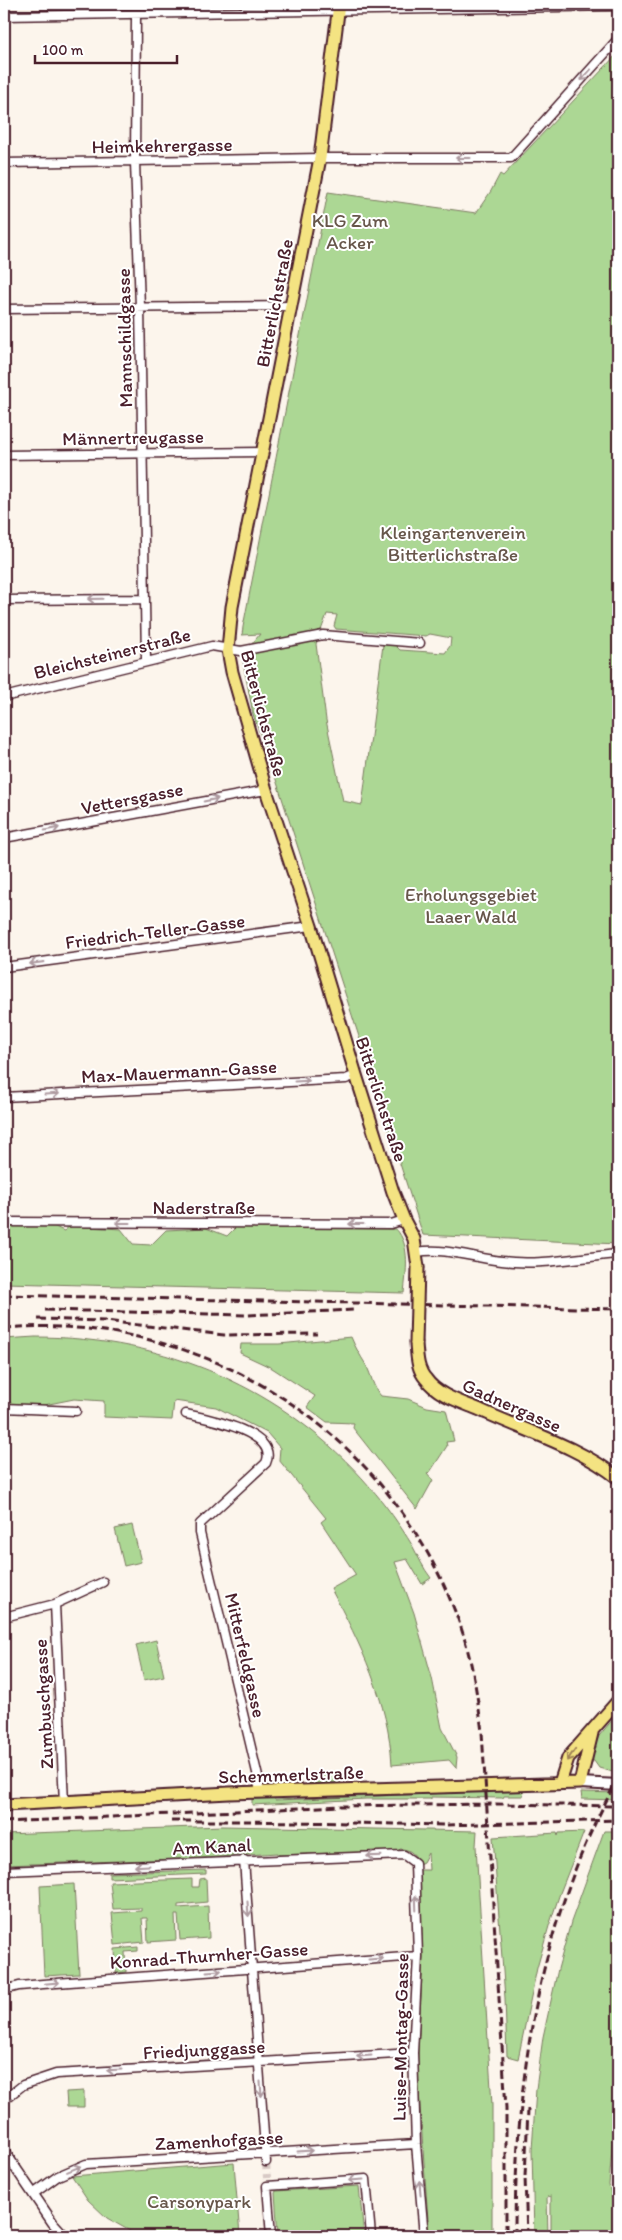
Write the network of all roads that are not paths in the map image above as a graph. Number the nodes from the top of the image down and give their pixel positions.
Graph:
1 (618, 6) edge
2 (339, 8) edge
3 (136, 15) junction
4 (4, 16) edge
5 (618, 39) edge
6 (320, 158) junction
7 (135, 162) junction
8 (4, 163) edge
9 (292, 306) junction
10 (140, 307) junction
11 (4, 309) edge
12 (143, 452) junction
13 (262, 452) junction
14 (4, 455) edge
15 (144, 599) junction
16 (4, 600) edge
17 (420, 643) dead end
18 (228, 650) junction
19 (146, 660) junction
20 (4, 697) edge
21 (266, 790) junction
22 (4, 838) edge
23 (311, 926) junction
24 (4, 967) edge
25 (356, 1075) junction
26 (4, 1097) edge
27 (404, 1220) junction
28 (4, 1222) edge
29 (417, 1252) junction
30 (618, 1254) edge
31 (418, 1267) joint
32 (4, 1408) edge
33 (76, 1411) dead end
34 (186, 1414) dead end
35 (618, 1478) edge
36 (103, 1582) dead end
37 (55, 1604) junction
38 (4, 1617) edge
39 (618, 1701) edge
40 (592, 1733) junction
41 (560, 1783) junction
42 (580, 1783) junction
43 (618, 1785) edge
44 (259, 1794) junction
45 (64, 1803) junction
46 (4, 1805) edge
47 (244, 1860) junction
48 (415, 1868) joint
49 (4, 1871) edge
50 (418, 1956) junction
51 (252, 1968) junction
52 (4, 1990) edge
53 (413, 2053) junction
54 (259, 2062) junction
55 (4, 2100) edge
56 (416, 2144) junction
57 (4, 2151) edge
58 (265, 2158) junction
59 (33, 2194) junction
60 (65, 2236) edge
61 (271, 2236) edge
62 (371, 2236) edge
63 (424, 2236) edge

1 - 2 street
2 - 3 street
2 - 6 main road, Bitterlichstraße
3 - 4 street
3 - 7 street, Mannschildgasse
5 -> 6 street, Heimkehrergasse
6 - 7 street, Heimkehrergasse
6 - 9 main road, Bitterlichstraße
7 - 8 street, Heimkehrergasse
7 - 10 street, Mannschildgasse
9 - 10 street
9 - 13 main road, Bitterlichstraße
10 - 11 street
10 - 12 street, Mannschildgasse
12 - 13 street, Männertreugasse
12 - 14 street, Männertreugasse
12 - 15 street, Mannschildgasse
13 - 18 main road, Bitterlichstraße
15 -> 16 street
15 - 19 street, Mannschildgasse
17 - 18 street, Bleichsteinerstraße
18 - 19 street, Bleichsteinerstraße
18 - 21 main road, Bitterlichstraße
19 - 20 street, Bleichsteinerstraße
22 -> 21 street, Vettersgasse
21 - 23 main road, Bitterlichstraße
23 -> 24 street, Friedrich-Teller-Gasse
23 - 25 main road, Bitterlichstraße
26 -> 25 street, Max-Mauermann-Gasse
25 - 27 main road, Bitterlichstraße
27 -> 28 street, Naderstraße
27 - 29 main road, Bitterlichstraße
29 - 30 street
29 - 31 main road, Bitterlichstraße
31 - 35 main road, Gadnergasse, bridge
32 - 33 street
34 - 44 street, Mitterfeldgasse
36 - 37 street
37 - 38 street
37 - 45 street, Zumbuschgasse
39 - 40 main road
40 -> 41 main road
40 - 42 main road
41 - 42 main road, Schemmerlstraße
41 - 44 main road, Schemmerlstraße
42 - 43 main road
44 - 45 main road, Schemmerlstraße
45 - 46 main road, Schemmerlstraße
48 -> 47 street, Am Kanal
47 -> 49 street, Am Kanal
47 -> 51 street
50 -> 48 street, Luise-Montag-Gasse
51 -> 50 street, Konrad-Thurnher-Gasse
50 - 53 street, Luise-Montag-Gasse
52 -> 51 street, Konrad-Thurnher-Gasse
51 - 54 street
53 -> 54 street, Friedjunggasse
53 - 56 street, Luise-Montag-Gasse
54 -> 55 street, Friedjunggasse
54 -> 58 street
58 -> 56 street, Zamenhofgasse
63 -> 56 street, Luise-Montag-Gasse
57 - 59 street
59 -> 58 street, Zamenhofgasse
59 - 60 street
62 -> 61 street

